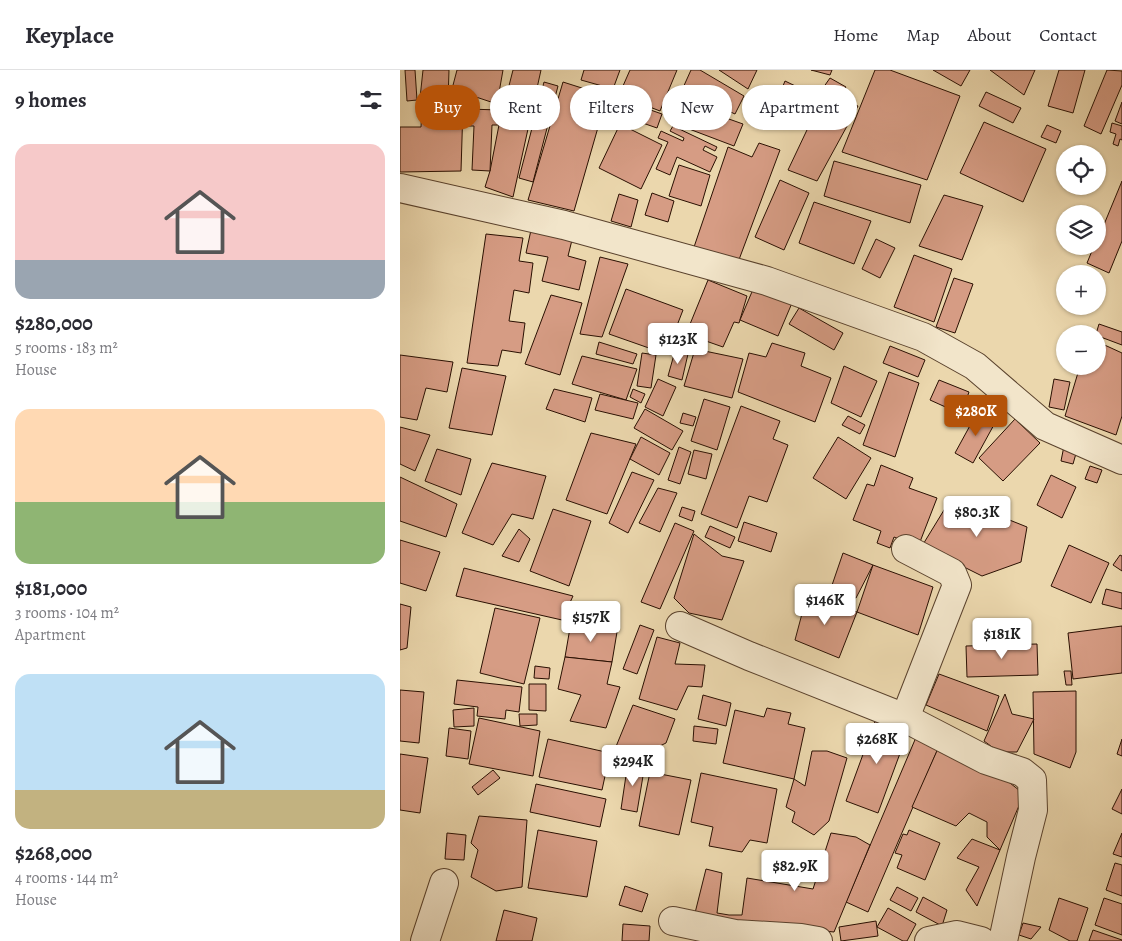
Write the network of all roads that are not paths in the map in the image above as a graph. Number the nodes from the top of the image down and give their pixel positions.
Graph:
1 (400, 188) edge
2 (1122, 460) edge
3 (906, 550) dead end
4 (680, 626) dead end
5 (905, 718) junction
6 (444, 883) dead end
7 (673, 921) dead end
8 (425, 941) edge
9 (818, 941) edge
10 (928, 941) edge
11 (981, 941) edge
12 (1003, 941) edge

1 - 2 street
3 - 5 street
4 - 5 street
5 - 12 street
6 - 8 street
7 - 9 street
10 - 11 street

